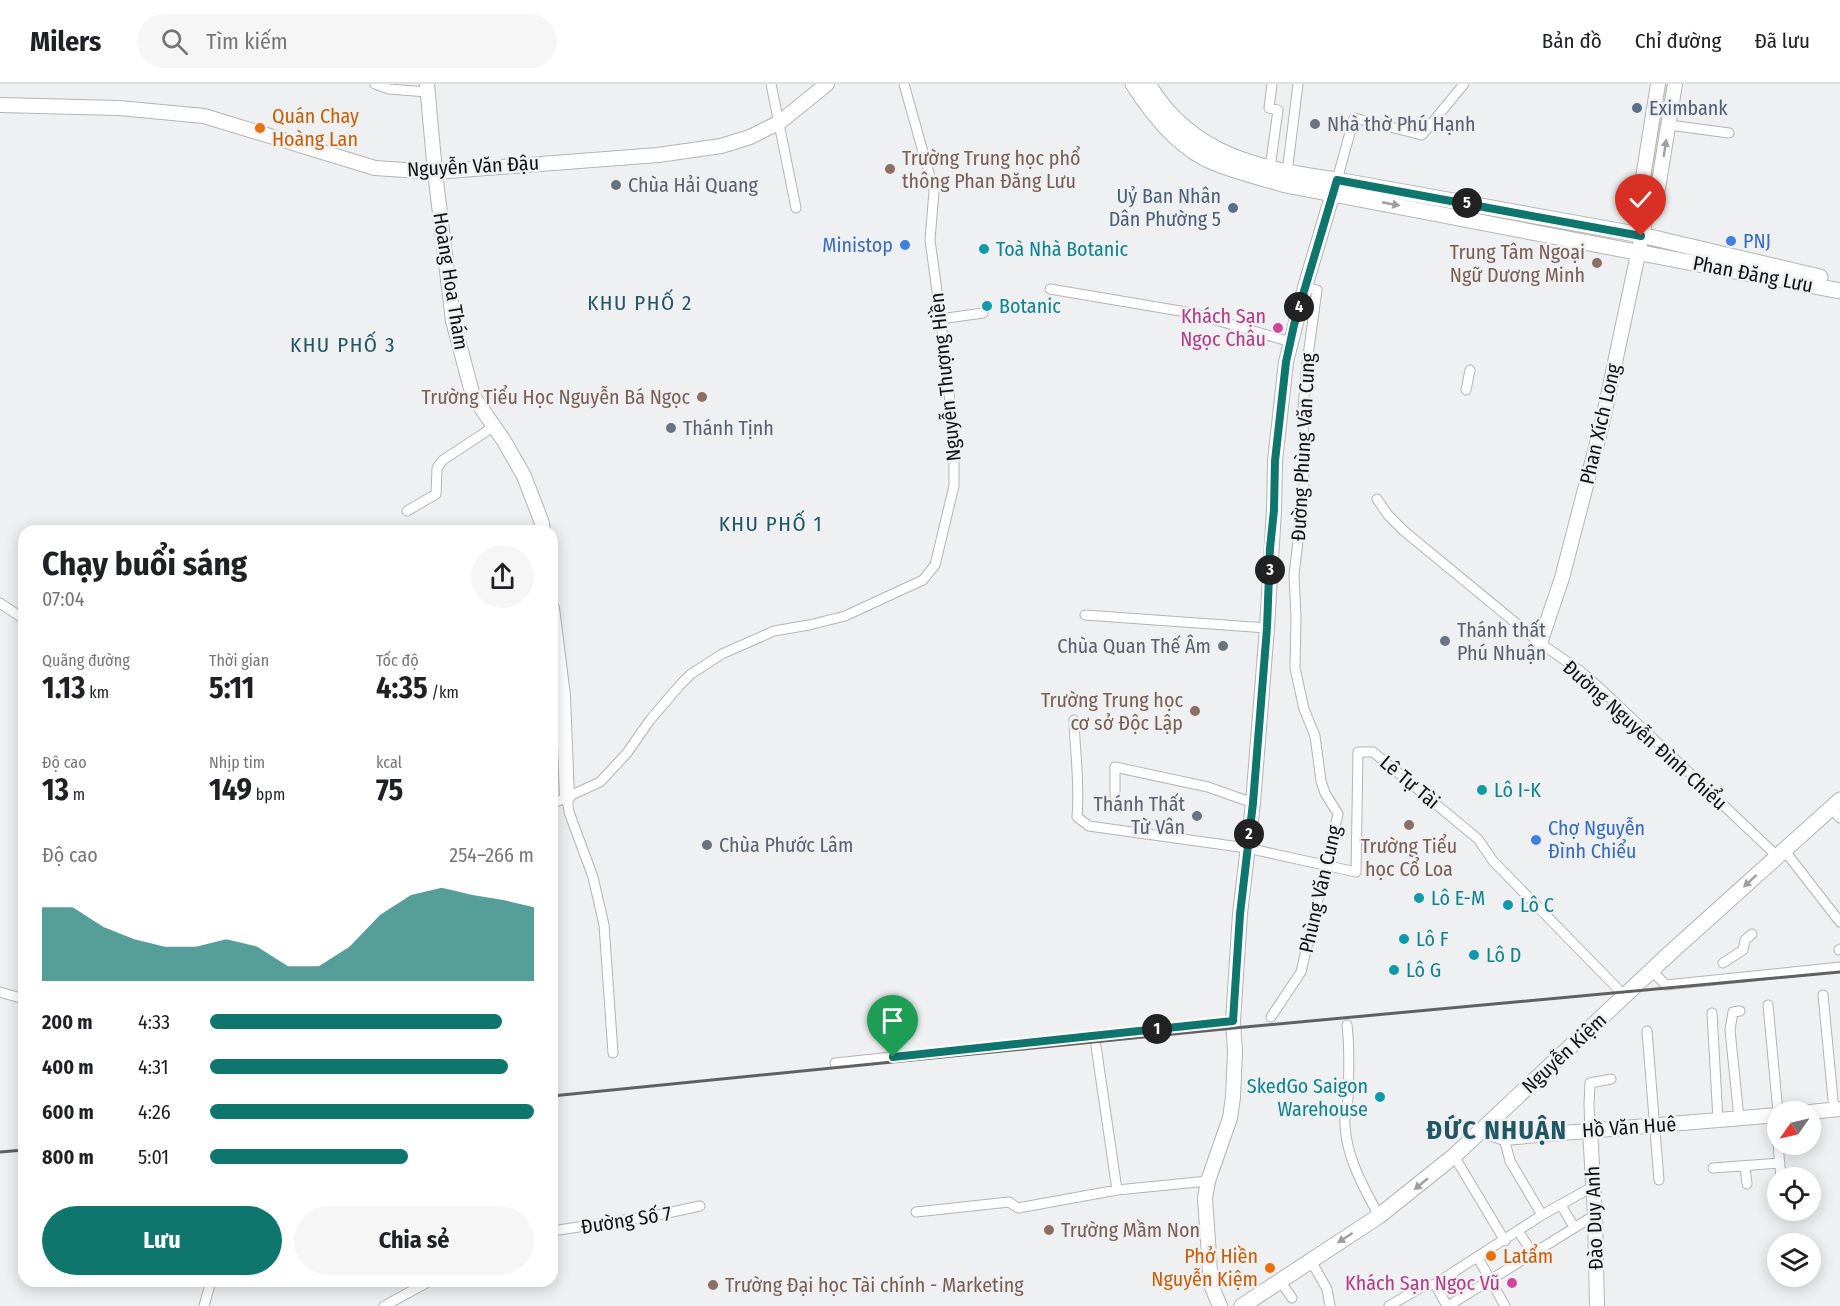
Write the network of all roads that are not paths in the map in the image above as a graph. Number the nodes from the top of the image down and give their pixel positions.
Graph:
1 (375, 84) edge
2 (771, 84) edge
3 (826, 84) edge
4 (904, 84) edge
5 (1133, 84) edge
6 (1148, 84) edge
7 (1272, 84) edge
8 (1298, 84) edge
9 (1464, 84) edge
10 (1658, 84) edge
11 (1675, 84) edge
12 (427, 88) edge
13 (0, 105) edge
14 (780, 122) junction
15 (1669, 125) junction
16 (1729, 133) dead end
17 (1270, 168) junction
18 (435, 172) junction
19 (1287, 173) junction
20 (1335, 186) junction
21 (1649, 202) junction
22 (796, 208) dead end
23 (1641, 236) junction
24 (1638, 251) junction
25 (1840, 282) edge
26 (1305, 287) junction
27 (1050, 289) dead end
28 (1840, 291) edge
29 (983, 313) dead end
30 (940, 319) junction
31 (1294, 325) junction
32 (1311, 329) junction
33 (1291, 342) junction
34 (1287, 358) junction
35 (1306, 363) junction
36 (1470, 370) dead end
37 (1466, 390) dead end
38 (493, 427) junction
39 (1377, 499) dead end
40 (407, 511) dead end
41 (542, 525) edge
42 (0, 603) edge
43 (18, 615) edge
44 (1085, 615) dead end
45 (1267, 628) junction
46 (1540, 643) junction
47 (1295, 652) joint
48 (558, 656) edge
49 (1074, 720) dead end
50 (1115, 795) dead end
51 (567, 798) junction
52 (558, 802) edge
53 (1253, 803) junction
54 (1837, 808) edge
55 (1247, 848) junction
56 (1780, 853) junction
57 (1326, 866) junction
58 (1840, 922) edge
59 (1752, 934) dead end
60 (1723, 963) dead end
61 (1840, 968) edge
62 (1652, 971) junction
63 (1618, 989) dead end
64 (0, 992) edge
65 (1823, 995) dead end
66 (18, 997) edge
67 (1768, 1005) dead end
68 (1740, 1011) dead end
69 (1712, 1013) dead end
70 (1271, 1017) dead end
71 (1233, 1021) junction
72 (1347, 1025) dead end
73 (1647, 1031) dead end
74 (1096, 1046) dead end
75 (984, 1047) junction
76 (613, 1053) dead end
77 (983, 1058) dead end
78 (835, 1063) dead end
79 (1611, 1079) dead end
80 (1776, 1101) edge
81 (1837, 1110) edge
82 (1821, 1111) edge
83 (1767, 1115) edge
84 (1739, 1118) junction
85 (1718, 1120) junction
86 (1655, 1125) junction
87 (1482, 1130) junction
88 (1590, 1130) junction
89 (1504, 1138) junction
90 (1779, 1155) edge
91 (1454, 1156) junction
92 (1780, 1163) junction
93 (1745, 1166) junction
94 (1780, 1167) edge
95 (1713, 1168) dead end
96 (1659, 1180) dead end
97 (1208, 1181) junction
98 (1747, 1184) dead end
99 (1594, 1186) junction
100 (1117, 1190) junction
101 (1561, 1205) junction
102 (700, 1206) dead end
103 (916, 1212) dead end
104 (1542, 1215) junction
105 (1596, 1215) junction
106 (1379, 1216) junction
107 (1574, 1227) junction
108 (558, 1230) edge
109 (1518, 1231) junction
110 (1504, 1241) junction
111 (1534, 1255) junction
112 (1478, 1258) junction
113 (1311, 1261) junction
114 (1490, 1280) junction
115 (1280, 1281) junction
116 (1435, 1284) junction
117 (209, 1287) edge
118 (419, 1287) edge
119 (1405, 1297) junction
120 (1292, 1298) dead end
121 (204, 1306) edge
122 (384, 1306) edge
123 (1220, 1306) edge
124 (1242, 1306) edge
125 (1330, 1306) edge
126 (1389, 1306) edge
127 (1410, 1306) edge
128 (1447, 1306) edge
129 (1505, 1306) edge
130 (1597, 1306) edge

1 - 12 street
2 - 14 street
3 - 14 street, Nguyễn Văn Đậu
4 - 30 street, Nguyễn Thượng Hiền
5 - 20 main road, Phan Đăng Lưu
6 - 17 main road, Phan Đăng Lưu
7 - 17 street
8 - 19 street
9 - 20 street
10 - 21 street, Phan Xích Long
11 - 15 street, Phan Xích Long
12 - 18 street, Hoàng Hoa Thám
13 - 18 street, Nguyễn Văn Đậu
14 - 18 street, Nguyễn Văn Đậu
14 - 22 street
15 - 16 street
21 -> 15 street, Phan Xích Long
17 - 19 main road, Phan Đăng Lưu
18 - 38 street, Hoàng Hoa Thám
19 - 20 main road, Phan Đăng Lưu
20 - 23 main road, Phan Đăng Lưu
20 -> 24 main road, Phan Đăng Lưu
20 - 26 street
21 - 23 street, Phan Xích Long
23 - 24 street, Phan Xích Long
23 - 25 main road, Phan Đăng Lưu
24 - 28 main road, Phan Đăng Lưu
24 - 46 street, Phan Xích Long
26 - 31 street
26 - 32 street, Đường Phùng Văn Cung
27 - 33 street
29 - 30 street
30 - 51 street, Nguyễn Thượng Hiền
31 - 32 street
31 - 33 street
32 - 35 street, Đường Phùng Văn Cung
33 - 34 street
34 - 35 street
34 - 45 street
35 - 47 street, Đường Phùng Văn Cung
36 - 37 street
38 - 40 street
38 - 41 street, Hoàng Hoa Thám
39 - 46 street, Đường Nguyễn Đình Chiểu
42 - 43 street
44 - 45 street
45 - 53 street
46 - 56 street, Đường Nguyễn Đình Chiểu
47 - 57 street, Phùng Văn Cung
48 - 51 street
49 - 55 street, Lê Tự Tài
50 - 53 street
51 - 52 street, Nguyễn Thượng Hiền
51 - 76 street
53 - 55 street
54 - 56 main road, Nguyễn Kiệm
55 - 57 street, Lê Tự Tài
55 - 71 street
56 - 58 street, Đường Nguyễn Đình Chiểu
56 -> 62 main road, Nguyễn Kiệm
57 - 63 street, Lê Tự Tài
57 - 70 street, Phùng Văn Cung
59 - 60 street
61 - 62 street
62 - 87 main road, Nguyễn Kiệm
64 - 66 street
65 - 81 street
67 - 80 street
68 - 84 street
69 - 85 street
71 - 75 street
71 - 97 street
72 - 106 street
73 - 86 street
74 - 100 street
75 - 77 street
75 - 78 street
79 - 88 street
81 - 82 street
83 - 84 street, Hồ Văn Huê
84 - 85 street, Hồ Văn Huê
85 - 86 street, Hồ Văn Huê
86 - 88 street, Hồ Văn Huê
86 - 96 street
87 - 89 street, Hồ Văn Huê
87 - 91 main road, Nguyễn Kiệm
88 - 89 street, Hồ Văn Huê
88 - 99 street, Đào Duy Anh
89 - 104 street
90 - 92 street
91 -> 106 main road, Nguyễn Kiệm
91 - 110 street
92 - 93 street
92 - 94 street
93 - 95 street
93 - 98 street
97 - 100 street
97 - 123 street
99 - 101 street
99 - 105 street, Đào Duy Anh
100 - 103 street
101 - 104 street
101 - 107 street
102 - 108 street, Đường Số 7
104 - 109 street
105 - 107 street
105 - 130 street, Đào Duy Anh
106 -> 113 main road, Nguyễn Kiệm
107 - 111 street
109 - 110 street
109 - 111 street
110 - 112 street
111 - 114 street
112 - 114 street
112 - 116 street
113 - 115 main road, Nguyễn Kiệm
113 - 125 street
114 - 128 street
114 - 129 street
115 - 120 street
115 - 124 main road, Nguyễn Kiệm
116 - 119 street
116 - 128 street
117 - 121 street
118 - 122 street
119 - 126 street
119 - 127 street

